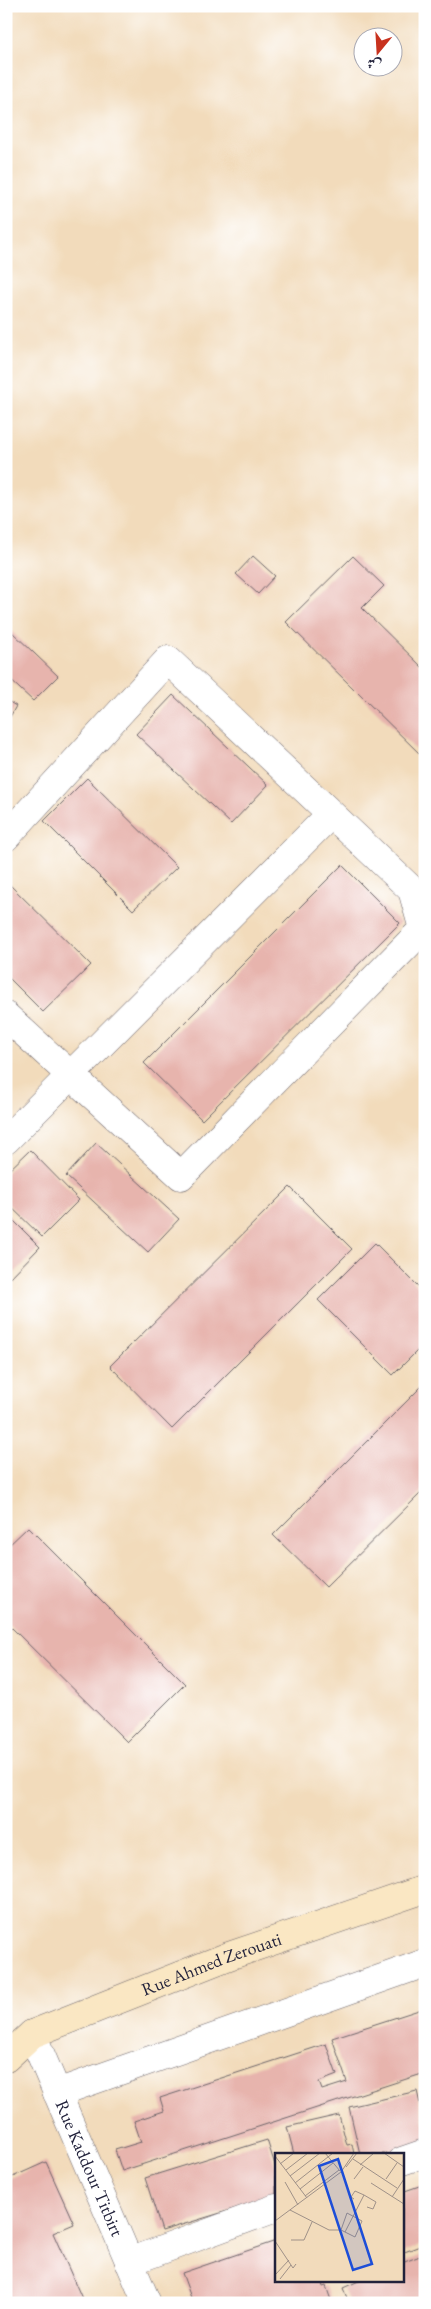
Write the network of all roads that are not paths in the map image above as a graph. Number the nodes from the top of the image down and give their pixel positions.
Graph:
1 (331, 814) junction
2 (6, 837) edge
3 (418, 889) edge
4 (6, 1016) edge
5 (71, 1075) junction
6 (6, 1140) edge
7 (425, 1889) edge
8 (425, 1963) edge
9 (32, 2034) junction
10 (6, 2046) edge
11 (6, 2058) edge
12 (57, 2093) junction
13 (425, 2153) edge
14 (404, 2160) edge
15 (275, 2208) edge
16 (129, 2262) junction
17 (146, 2303) edge

1 - 2 street
1 - 3 street
1 - 5 street
3 - 5 street
4 - 5 street
5 - 6 street
7 - 9 main road, Rue Ahmed Zerouati
8 - 12 street
9 - 10 main road
9 - 11 main road, Rue Ahmed Zerouati
9 - 12 street, Rue Kaddour Titbirt
12 - 16 street, Rue Kaddour Titbirt
13 - 14 street
15 - 16 street
16 - 17 street, Rue Kaddour Titbirt

